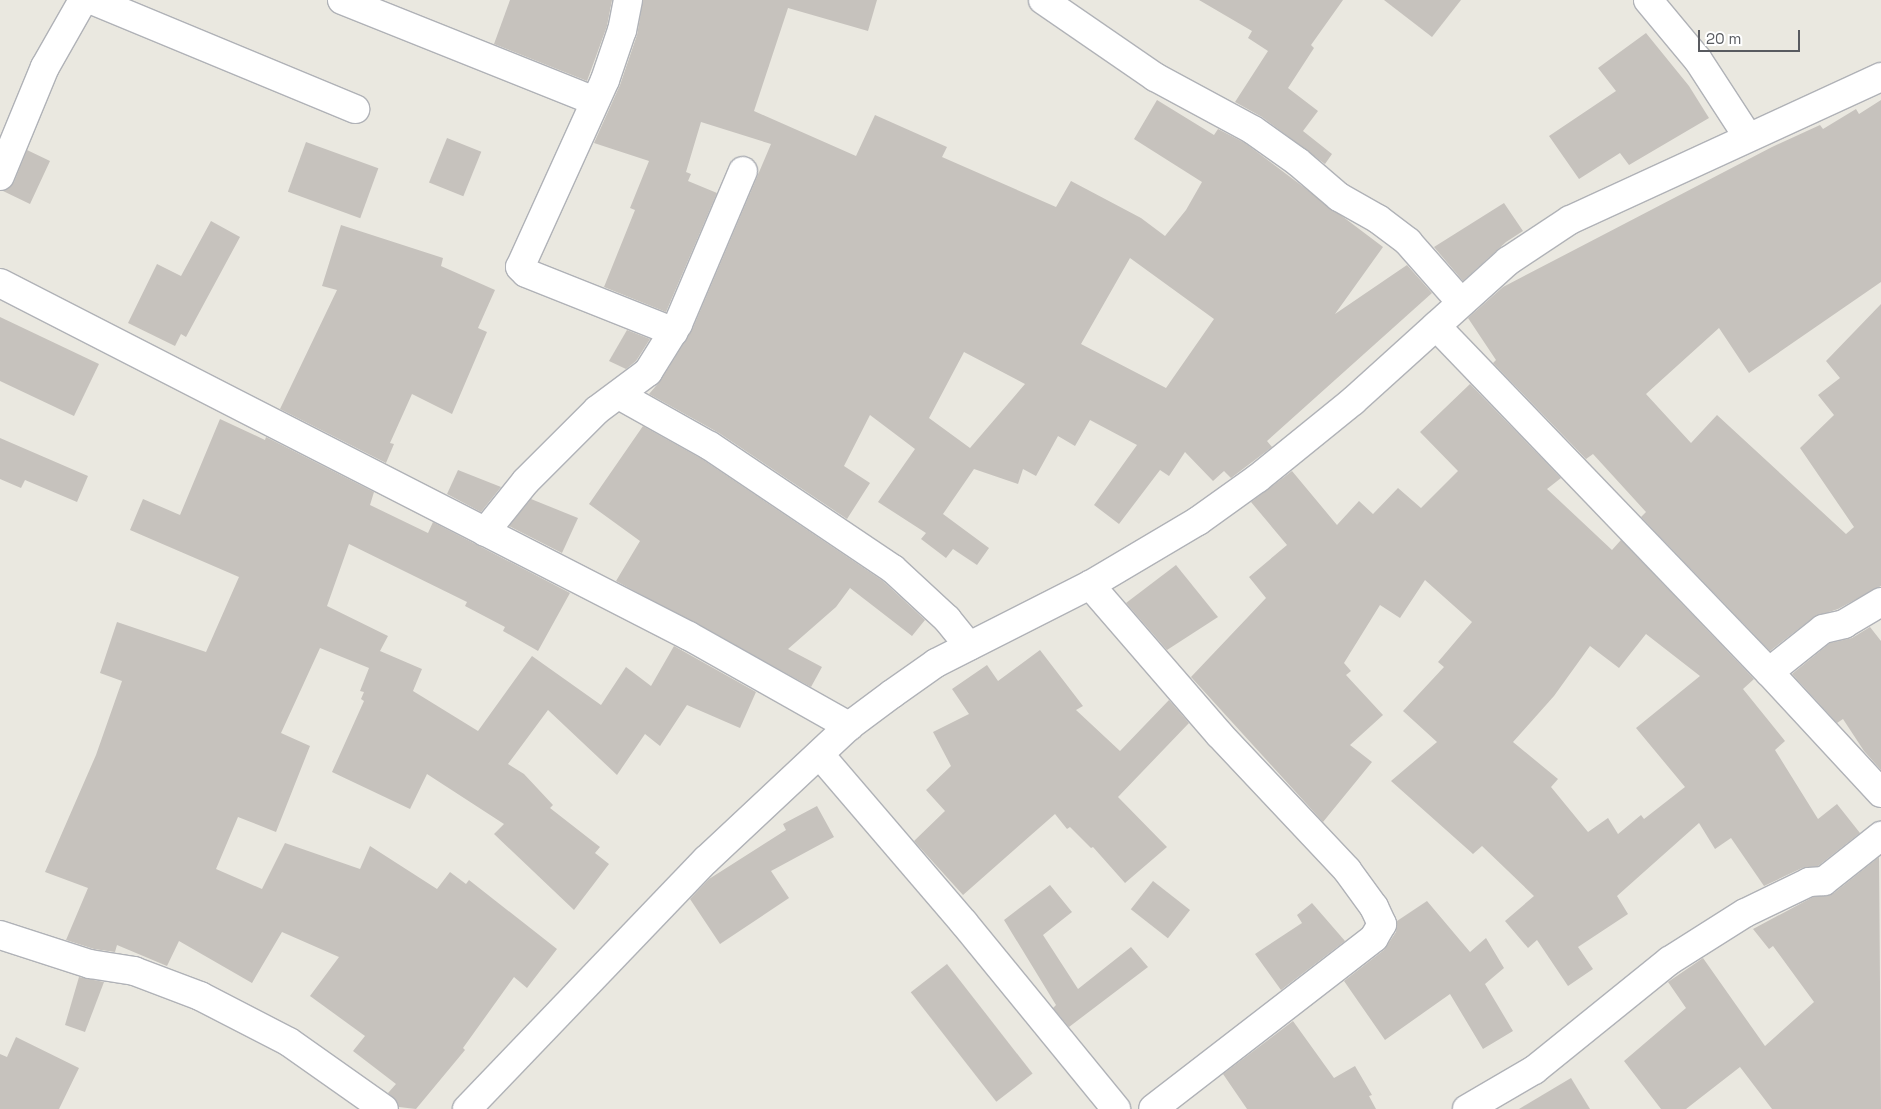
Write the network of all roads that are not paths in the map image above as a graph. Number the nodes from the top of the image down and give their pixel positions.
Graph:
1 (84, 0) edge
2 (92, 0) edge
3 (342, 0) edge
4 (628, 0) edge
5 (1043, 0) edge
6 (1648, 0) edge
7 (1881, 77) edge
8 (596, 101) junction
9 (355, 109) dead end
10 (1748, 137) junction
11 (743, 171) dead end
12 (0, 176) edge
13 (0, 283) edge
14 (1460, 300) junction
15 (1436, 326) junction
16 (674, 332) junction
17 (619, 395) junction
18 (485, 532) junction
19 (1090, 585) junction
20 (1881, 602) edge
21 (969, 646) junction
22 (1769, 672) junction
23 (849, 726) junction
24 (820, 755) junction
25 (1881, 793) edge
26 (1881, 836) edge
27 (0, 935) edge
28 (384, 1109) edge
29 (467, 1109) edge
30 (1116, 1109) edge
31 (1153, 1109) edge
32 (1467, 1109) edge

1 - 12 street
2 - 9 street
3 - 8 street
4 - 8 street
5 - 14 street
6 - 10 street
7 - 10 street
8 - 16 street
10 - 14 street
11 - 16 street
13 - 18 street
14 - 15 street
15 - 19 street
15 - 22 street
16 - 17 street
17 - 18 street
17 - 21 street
18 - 23 street
19 - 21 street
19 - 31 street
20 - 22 street
21 - 23 street
22 - 25 street
23 - 24 street
24 - 29 street
24 - 30 street
26 - 32 street
27 - 28 street

